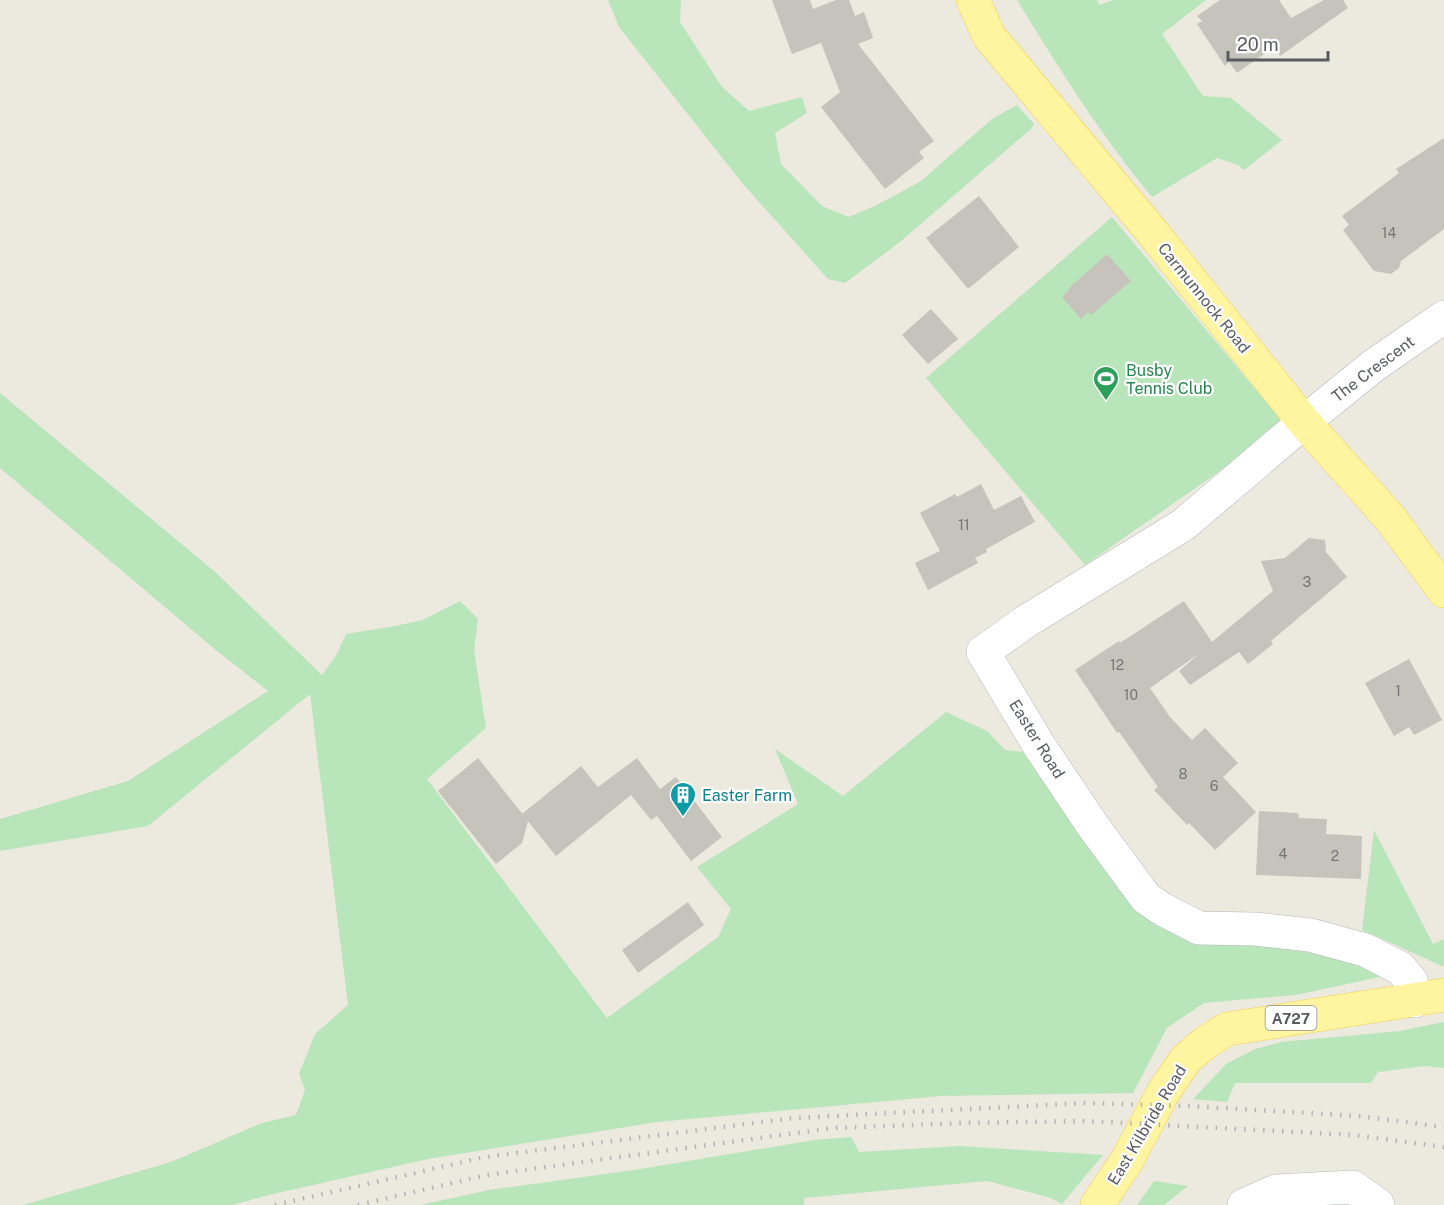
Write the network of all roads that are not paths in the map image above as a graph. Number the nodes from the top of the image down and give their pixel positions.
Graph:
1 (974, 0) edge
2 (1444, 316) edge
3 (1304, 422) junction
4 (1444, 591) edge
5 (1429, 998) edge
6 (1097, 1205) edge
7 (1244, 1205) edge
8 (1378, 1205) edge

1 - 3 main road, Carmunnock Road
2 - 3 street, The Crescent
3 - 4 main road, Carmunnock Road
3 - 5 street, Easter Road
5 - 6 main road, East Kilbride Road / A727
7 - 8 street

